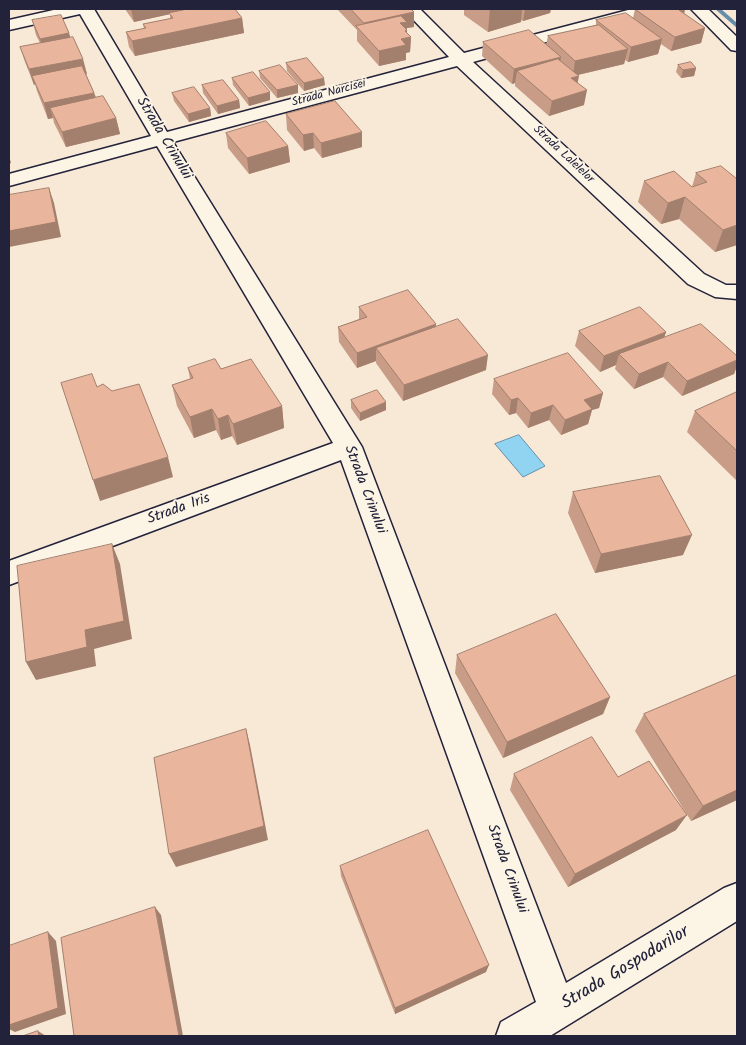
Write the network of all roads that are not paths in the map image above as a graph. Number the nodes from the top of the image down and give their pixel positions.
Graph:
1 (79, 9) edge
2 (86, 9) edge
3 (411, 9) edge
4 (650, 9) edge
5 (699, 9) edge
6 (9, 25) edge
7 (737, 46) edge
8 (459, 58) junction
9 (162, 139) junction
10 (9, 180) edge
11 (730, 292) edge
12 (349, 447) junction
13 (9, 573) edge
14 (737, 901) edge
15 (558, 1011) junction
16 (515, 1036) edge

1 - 6 street
2 - 9 street, Strada Crinului
3 - 8 street, Strada Lalelelor
4 - 8 street, Strada Narcisei
5 - 7 street
8 - 9 street, Strada Narcisei
8 - 11 street, Strada Lalelelor
9 - 10 street, Strada Narcisei
9 - 12 street, Strada Crinului
12 - 13 street, Strada Iris
12 - 15 street, Strada Crinului
14 - 15 street, Strada Gospodarilor
15 - 16 street, Strada Gospodarilor

